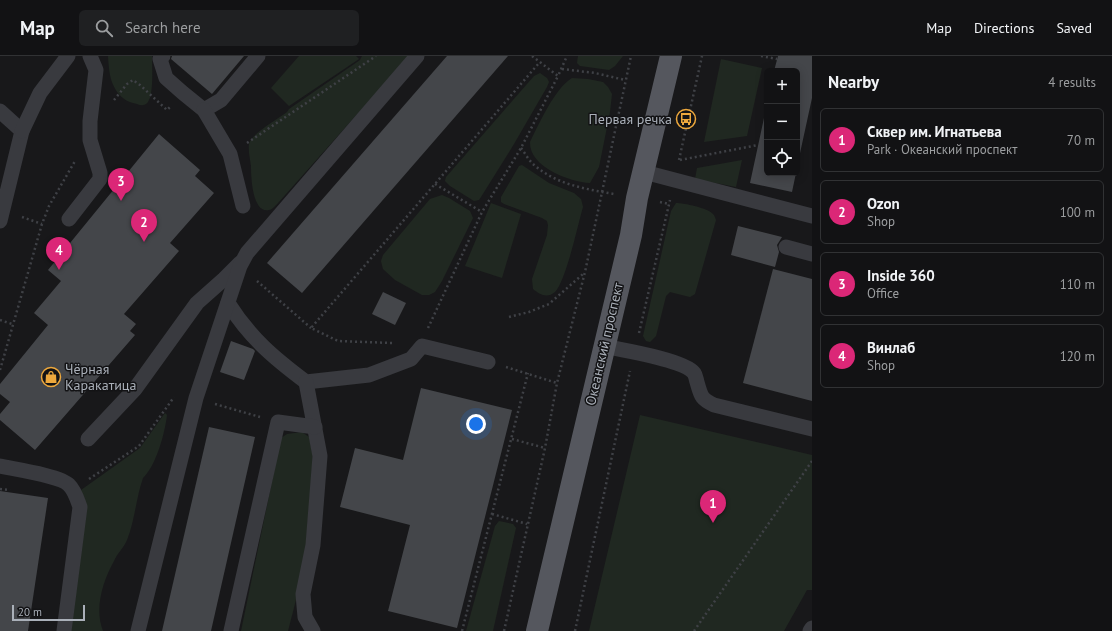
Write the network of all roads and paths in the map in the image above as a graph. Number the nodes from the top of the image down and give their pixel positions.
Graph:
1 (68, 56) edge
2 (90, 56) edge
3 (163, 56) edge
4 (258, 56) edge
5 (376, 56) edge
6 (417, 56) edge
7 (532, 56) edge
8 (567, 56) edge
9 (631, 56) edge
10 (670, 56) edge
11 (761, 56) edge
12 (777, 59) dead end
13 (539, 63) junction
14 (562, 69) junction
15 (558, 76) junction
16 (625, 80) junction
17 (110, 103) dead end
18 (167, 110) dead end
19 (204, 110) junction
20 (0, 111) edge
21 (22, 131) junction
22 (90, 140) junction
23 (758, 145) dead end
24 (521, 148) junction
25 (230, 154) junction
26 (680, 160) dead end
27 (644, 172) junction
28 (436, 184) junction
29 (601, 192) junction
30 (638, 198) junction
31 (669, 204) dead end
32 (243, 206) dead end
33 (482, 212) junction
34 (812, 216) edge
35 (69, 219) dead end
36 (0, 221) edge
37 (786, 247) dead end
38 (812, 254) edge
39 (242, 263) junction
40 (585, 272) junction
41 (228, 303) junction
42 (510, 317) dead end
43 (0, 320) edge
44 (12, 324) junction
45 (311, 328) junction
46 (394, 344) dead end
47 (422, 346) junction
48 (603, 346) junction
49 (488, 362) dead end
50 (0, 370) edge
51 (306, 382) junction
52 (557, 382) junction
53 (196, 398) junction
54 (278, 422) junction
55 (315, 427) junction
56 (812, 429) edge
57 (88, 439) dead end
58 (512, 439) junction
59 (139, 446) dead end
60 (545, 448) junction
61 (812, 461) edge
62 (0, 466) edge
63 (0, 489) edge
64 (4, 490) dead end
65 (73, 490) junction
66 (492, 514) junction
67 (527, 524) junction
68 (812, 628) edge
69 (64, 631) edge
70 (138, 631) edge
71 (231, 631) edge
72 (313, 631) edge
73 (462, 631) edge
74 (504, 631) edge
75 (537, 631) edge
76 (694, 631) edge
77 (810, 631) edge

1 - 21 lane
2 - 22 lane
3 - 19 lane
4 - 19 lane
5 - 25 path
6 - 39 lane
7 - 13 path
8 - 14 path
9 - 16 path
10 - 27 main road, Океанский проспект
11 - 12 path
13 - 15 path
13 - 28 path
14 - 15 path
14 - 16 path
15 - 24 path
16 - 29 path
17 - 18 path
19 - 25 lane
20 - 21 lane
21 - 36 lane
22 - 35 lane
22 - 44 path
23 - 26 path
24 - 29 path
24 - 33 path
25 - 32 lane
27 - 30 main road, Океанский проспект
27 - 34 lane
28 - 33 path
28 - 45 path
29 - 30 path
29 - 40 path
30 - 31 path
30 - 48 main road, Океанский проспект
33 - 47 path
37 - 38 lane
39 - 41 lane
39 - 45 path
39 - 57 lane
40 - 42 path
40 - 52 path
41 - 51 lane
41 - 53 lane
43 - 44 path
44 - 50 path
45 - 46 path
47 - 49 lane
47 - 51 lane
48 - 56 lane
48 - 75 main road, Океанский проспект
51 - 55 lane
52 - 58 path
52 - 60 path
53 - 54 path
53 - 70 lane
54 - 55 lane
54 - 71 lane
55 - 72 lane
58 - 60 path
58 - 66 path
59 - 65 path
60 - 67 path
61 - 76 path
62 - 65 lane
63 - 64 path
65 - 69 lane
66 - 67 path
66 - 73 path
67 - 74 path
68 - 77 lane

